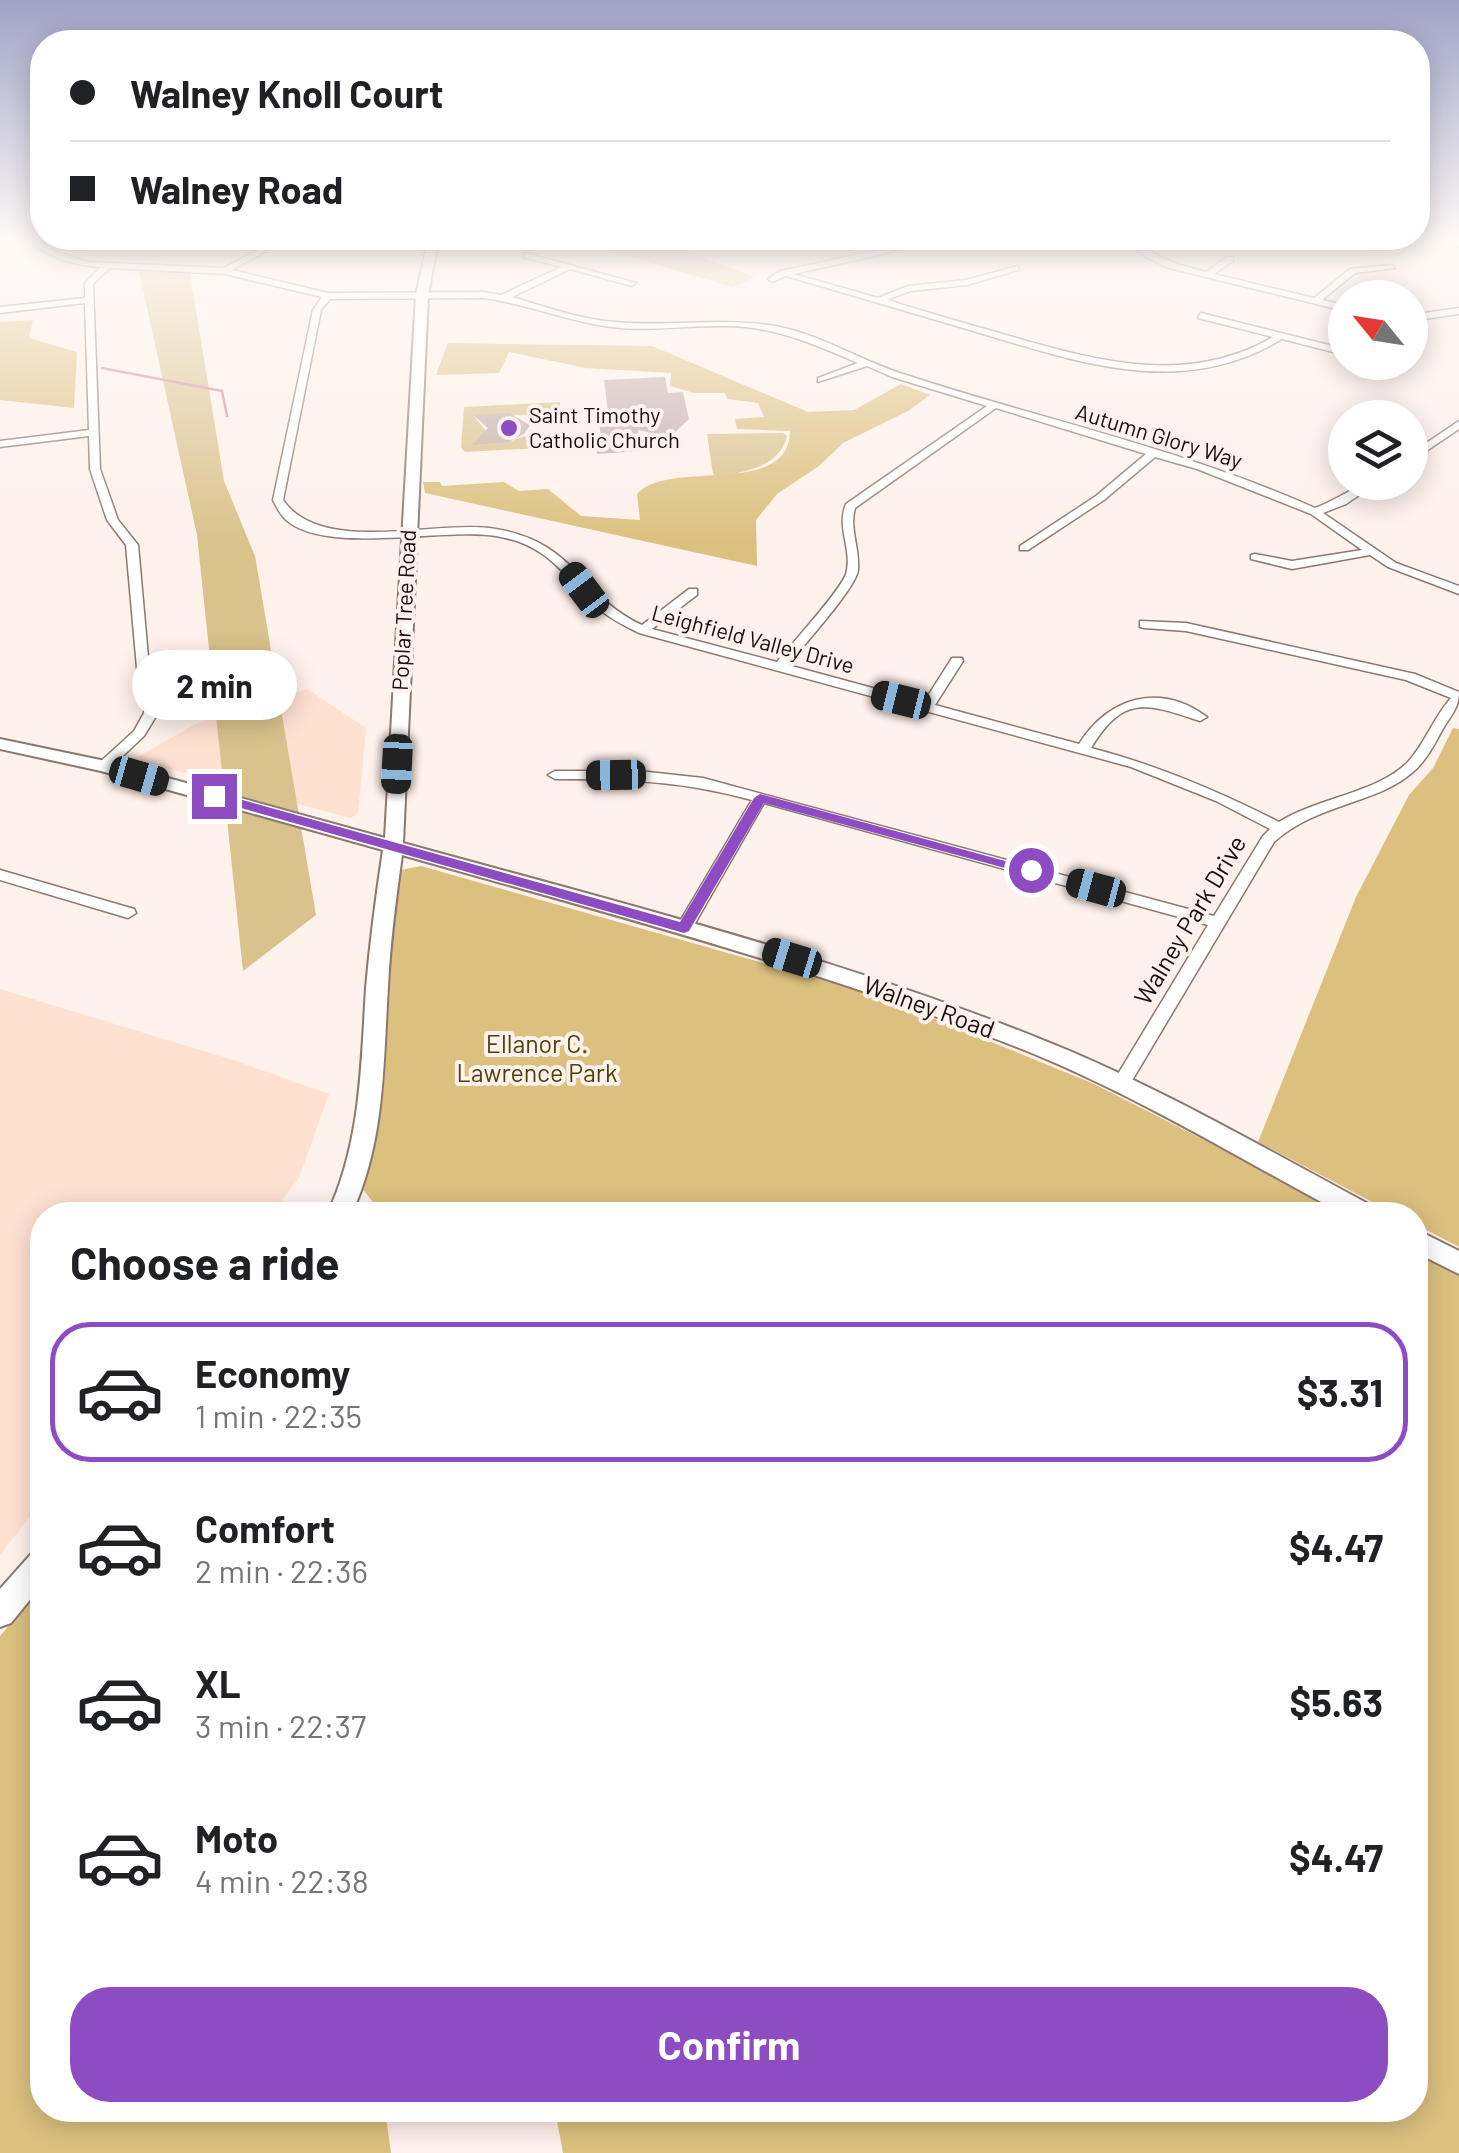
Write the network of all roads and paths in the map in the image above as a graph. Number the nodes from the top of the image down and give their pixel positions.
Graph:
1 (91, 341) edge
2 (310, 341) edge
3 (420, 341) edge
4 (818, 341) edge
5 (1017, 341) edge
6 (1272, 341) edge
7 (1302, 341) edge
8 (1328, 348) edge
9 (867, 363) junction
10 (822, 380) dead end
11 (992, 406) junction
12 (1459, 424) edge
13 (94, 432) junction
14 (0, 444) edge
15 (1428, 446) edge
16 (1153, 453) junction
17 (1345, 500) edge
18 (1315, 512) junction
19 (407, 532) junction
20 (1024, 548) dead end
21 (1370, 552) junction
22 (1255, 557) dead end
23 (1459, 590) edge
24 (693, 592) dead end
25 (1144, 624) dead end
26 (642, 630) junction
27 (957, 661) dead end
28 (780, 666) junction
29 (1459, 697) edge
30 (927, 706) junction
31 (1200, 717) dead end
32 (0, 744) edge
33 (1084, 748) junction
34 (104, 766) junction
35 (554, 775) dead end
36 (760, 798) junction
37 (1280, 828) junction
38 (393, 847) junction
39 (0, 875) edge
40 (128, 913) dead end
41 (1216, 922) junction
42 (684, 928) junction
43 (1121, 1084) junction
44 (345, 1202) edge
45 (1342, 1202) edge
46 (1428, 1247) edge
47 (1459, 1263) edge
48 (30, 1578) edge
49 (0, 1612) edge

1 - 13 street
2 - 19 street, Leighfield Valley Drive
3 - 19 main road, Poplar Tree Road
4 - 9 street, Autumn Glory Way
5 - 6 street
7 - 8 street
9 - 10 street
9 - 11 street, Autumn Glory Way
11 - 16 street, Autumn Glory Way
11 - 28 street
12 - 15 street
13 - 14 street
13 - 34 street
16 - 18 street, Autumn Glory Way
16 - 20 street
17 - 18 street
18 - 21 street, Autumn Glory Way
19 - 26 street, Leighfield Valley Drive
19 - 38 main road, Poplar Tree Road
21 - 22 street
21 - 23 street, Autumn Glory Way
24 - 26 street
25 - 29 street
26 - 28 street, Leighfield Valley Drive
27 - 30 street
28 - 30 street, Leighfield Valley Drive
29 - 37 street, Walney Park Drive
30 - 33 street, Leighfield Valley Drive
31 - 33 street
32 - 34 main road, Walney Road
33 - 37 street, Leighfield Valley Drive
34 - 38 main road, Walney Road
35 - 36 street
36 - 41 street
36 - 42 street
37 - 41 street, Walney Park Drive
38 - 42 main road, Walney Road
38 - 44 main road, Poplar Tree Road
39 - 40 street
41 - 43 street, Walney Park Drive
42 - 43 main road, Walney Road
43 - 45 main road, Walney Road
46 - 47 main road
48 - 49 main road

